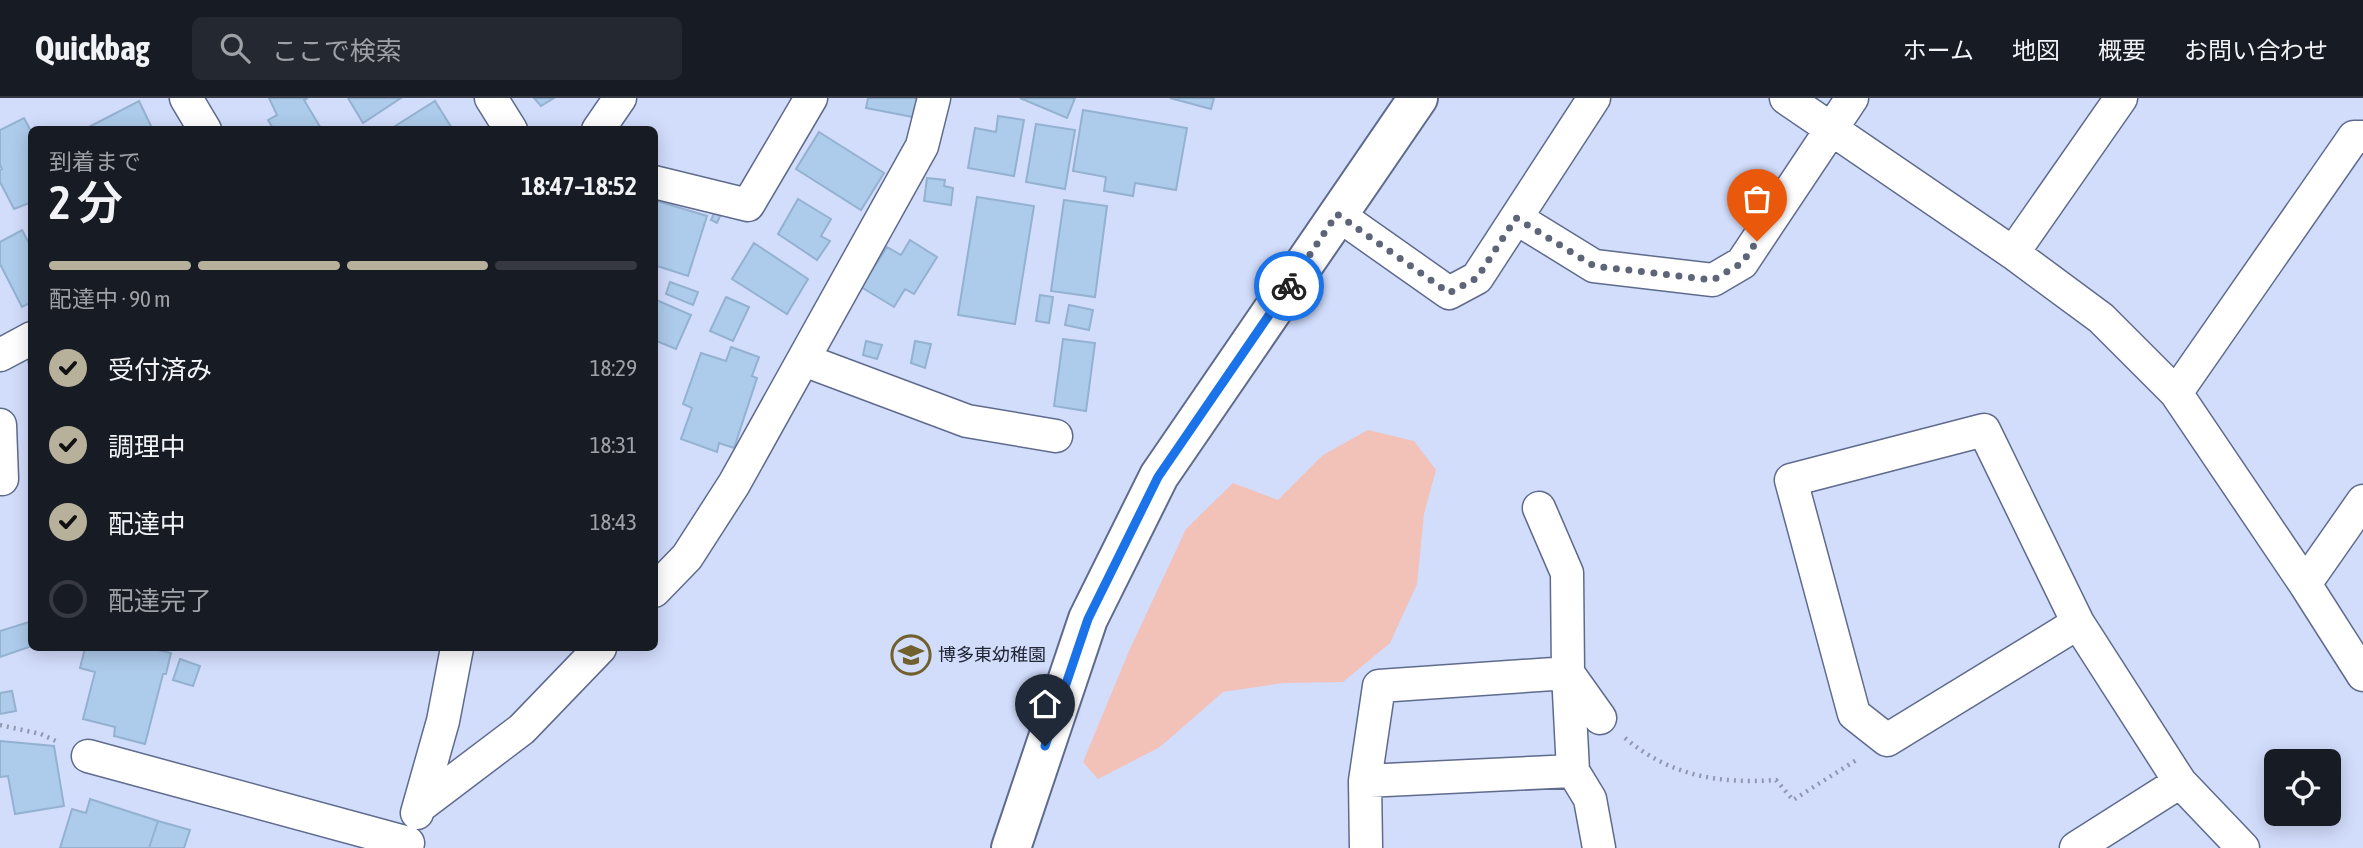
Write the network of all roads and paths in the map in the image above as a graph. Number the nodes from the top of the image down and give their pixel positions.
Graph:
1 (186, 98) edge
2 (491, 98) edge
3 (620, 98) edge
4 (811, 98) edge
5 (934, 98) edge
6 (1418, 98) edge
7 (1594, 98) edge
8 (1786, 98) edge
9 (1852, 98) edge
10 (2121, 98) edge
11 (203, 126) edge
12 (508, 126) edge
13 (601, 126) edge
14 (1830, 129) junction
15 (2363, 137) edge
16 (658, 184) edge
17 (1337, 214) junction
18 (1516, 218) junction
19 (2013, 253) junction
20 (28, 340) edge
21 (0, 355) edge
22 (804, 360) junction
23 (2176, 393) junction
24 (0, 425) edge
25 (1056, 436) dead end
26 (2, 480) dead end
27 (2363, 501) edge
28 (1539, 508) dead end
29 (2305, 584) junction
30 (658, 587) edge
31 (2078, 623) junction
32 (456, 651) edge
33 (597, 651) edge
34 (1568, 673) junction
35 (2363, 675) edge
36 (1600, 718) joint
37 (0, 725) edge
38 (1887, 740) junction
39 (88, 756) joint
40 (1573, 771) junction
41 (1365, 781) junction
42 (2179, 782) junction
43 (419, 807) junction
44 (408, 846) edge
45 (1011, 848) edge
46 (1366, 848) edge
47 (1599, 848) edge
48 (2077, 848) edge
49 (2243, 848) edge

1 - 11 street
2 - 12 street
3 - 13 street
4 - 16 street
5 - 22 street
6 - 17 street
7 - 18 street
8 - 14 street
9 - 14 street
10 - 19 street
14 - 18 street
14 - 19 street
15 - 23 street
17 - 18 street
17 - 45 street
19 - 23 street
20 - 21 street
22 - 25 street
22 - 30 street
23 - 29 street
24 - 26 street
27 - 29 street
28 - 34 street
29 - 35 street
31 - 38 street
31 - 38 street
31 - 42 street
32 - 43 street
33 - 43 street
34 - 36 street
34 - 40 street
34 - 41 street
36 - 38 path
37 - 39 path
39 - 44 street
40 - 41 street
40 - 47 street
41 - 46 street
42 - 48 street
42 - 49 street
43 - 44 street

